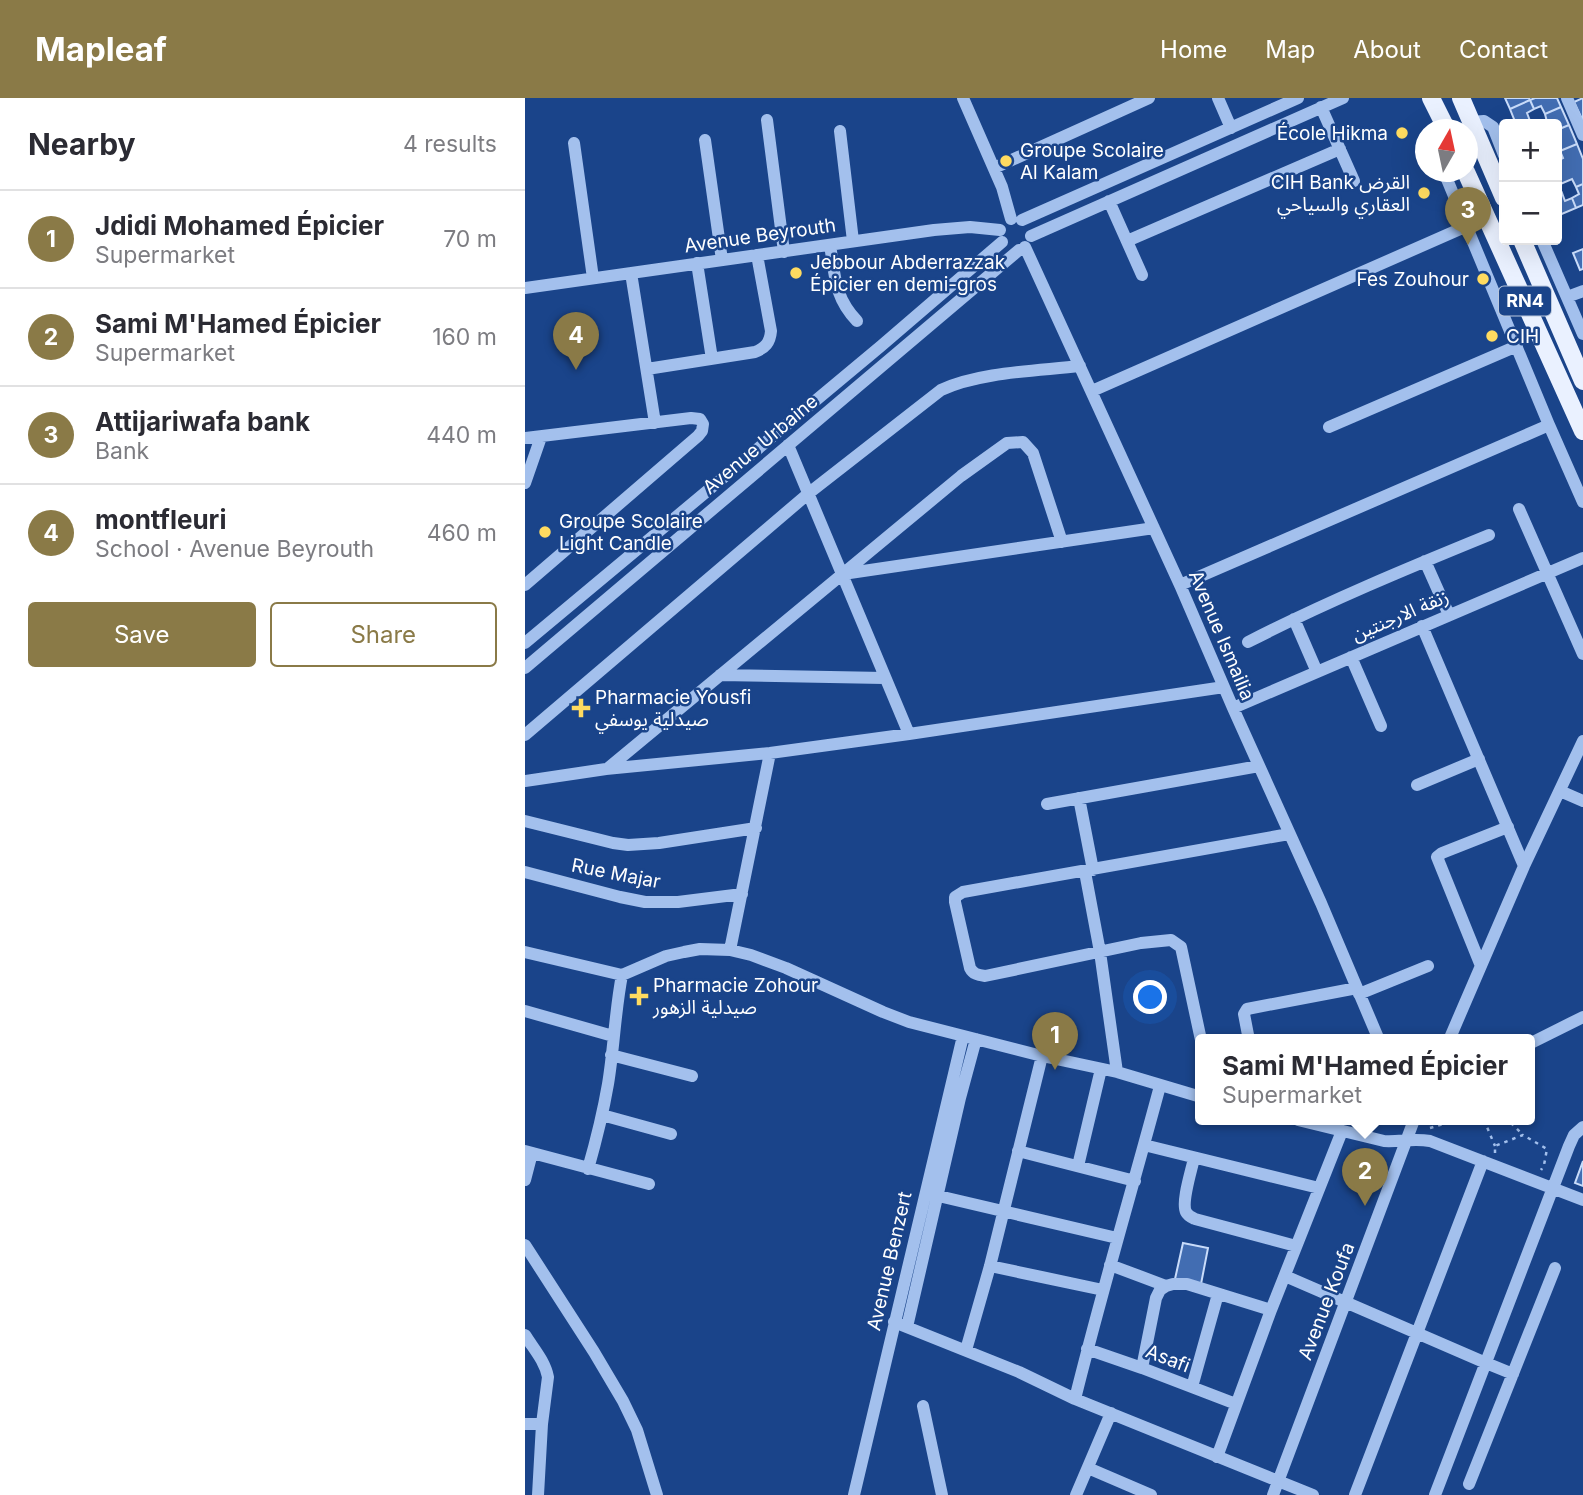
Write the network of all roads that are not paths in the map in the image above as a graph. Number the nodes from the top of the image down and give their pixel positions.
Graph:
1 (963, 98) edge
2 (1149, 98) edge
3 (1218, 98) edge
4 (1298, 98) edge
5 (1343, 98) edge
6 (1431, 98) edge
7 (1461, 98) edge
8 (1567, 98) edge
9 (1321, 107) junction
10 (1442, 119) edge
11 (1471, 119) edge
12 (767, 120) dead end
13 (1478, 122) edge
14 (1231, 128) junction
15 (840, 131) dead end
16 (1583, 135) edge
17 (1478, 136) edge
18 (705, 140) dead end
19 (1499, 142) edge
20 (574, 143) dead end
21 (1340, 149) junction
22 (995, 168) junction
23 (1354, 181) dead end
24 (1448, 182) edge
25 (1471, 182) edge
26 (1499, 186) edge
27 (1109, 201) junction
28 (1016, 220) junction
29 (1467, 226) junction
30 (1001, 236) junction
31 (853, 241) junction
32 (1126, 241) junction
33 (1025, 244) junction
34 (830, 245) junction
35 (1524, 245) edge
36 (1544, 245) edge
37 (785, 252) junction
38 (757, 255) junction
39 (722, 260) junction
40 (697, 263) junction
41 (631, 273) junction
42 (1142, 275) dead end
43 (593, 278) junction
44 (526, 284) edge
45 (1583, 290) edge
46 (1567, 298) junction
47 (856, 321) dead end
48 (1583, 334) edge
49 (1517, 346) junction
50 (712, 359) junction
51 (1080, 366) junction
52 (647, 369) junction
53 (1583, 381) edge
54 (1092, 391) junction
55 (655, 423) junction
56 (1549, 425) junction
57 (1329, 427) dead end
58 (1583, 431) edge
59 (541, 437) junction
60 (525, 438) edge
61 (788, 445) junction
62 (525, 483) edge
63 (809, 493) junction
64 (1583, 502) edge
65 (1519, 509) dead end
66 (1154, 528) junction
67 (1489, 535) dead end
68 (1062, 542) junction
69 (1583, 558) edge
70 (1425, 561) junction
71 (1547, 573) junction
72 (842, 574) junction
73 (525, 585) edge
74 (1180, 585) junction
75 (1449, 615) junction
76 (1294, 619) junction
77 (1422, 626) junction
78 (1248, 642) dead end
79 (525, 643) edge
80 (1583, 654) edge
81 (1351, 657) junction
82 (525, 668) edge
83 (1317, 672) junction
84 (720, 675) junction
85 (884, 678) junction
86 (1224, 687) junction
87 (1233, 708) junction
88 (1381, 726) dead end
89 (525, 734) edge
90 (909, 734) junction
91 (1583, 741) edge
92 (770, 753) junction
93 (1479, 759) junction
94 (1259, 766) junction
95 (606, 769) junction
96 (525, 781) edge
97 (1417, 785) dead end
98 (1560, 791) junction
99 (1079, 798) junction
100 (1583, 801) edge
101 (1047, 804) dead end
102 (525, 821) edge
103 (1507, 827) junction
104 (756, 828) junction
105 (1289, 834) junction
106 (1524, 866) junction
107 (1089, 871) junction
108 (525, 872) edge
109 (742, 894) junction
110 (730, 950) junction
111 (525, 952) edge
112 (1100, 953) junction
113 (1428, 966) dead end
114 (1481, 966) junction
115 (622, 975) junction
116 (1358, 991) junction
117 (525, 1011) edge
118 (1583, 1017) edge
119 (1200, 1034) edge
120 (1247, 1034) edge
121 (1376, 1034) edge
122 (1454, 1034) edge
123 (613, 1036) junction
124 (970, 1037) junction
125 (1535, 1041) edge
126 (611, 1055) junction
127 (1042, 1056) junction
128 (1101, 1069) junction
129 (1117, 1072) junction
130 (692, 1076) dead end
131 (1160, 1086) junction
132 (1195, 1095) edge
133 (602, 1115) junction
134 (1318, 1125) edge
135 (1414, 1125) edge
136 (1583, 1127) edge
137 (1342, 1131) junction
138 (671, 1134) dead end
139 (1413, 1139) junction
140 (1144, 1145) junction
141 (1018, 1151) junction
142 (528, 1152) edge
143 (1194, 1158) junction
144 (1489, 1159) junction
145 (1078, 1166) junction
146 (588, 1169) junction
147 (525, 1180) edge
148 (1135, 1181) junction
149 (649, 1184) dead end
150 (1319, 1188) junction
151 (1553, 1189) junction
152 (931, 1194) junction
153 (1583, 1200) edge
154 (1003, 1212) junction
155 (1117, 1237) junction
156 (525, 1245) edge
157 (1296, 1246) junction
158 (990, 1265) junction
159 (1110, 1265) junction
160 (1555, 1268) dead end
161 (1285, 1276) junction
162 (1166, 1286) junction
163 (1103, 1290) junction
164 (1218, 1294) junction
165 (1345, 1301) junction
166 (1271, 1310) junction
167 (894, 1322) junction
168 (907, 1327) junction
169 (1418, 1334) junction
170 (525, 1335) edge
171 (1087, 1349) junction
172 (966, 1350) junction
173 (1486, 1363) junction
174 (1142, 1368) junction
175 (1513, 1374) junction
176 (1192, 1387) junction
177 (1075, 1399) junction
178 (1236, 1404) junction
179 (923, 1406) dead end
180 (1111, 1413) junction
181 (525, 1424) edge
182 (543, 1424) junction
183 (1217, 1457) junction
184 (1088, 1468) junction
185 (1279, 1481) junction
186 (1469, 1484) dead end
187 (538, 1495) edge
188 (657, 1495) edge
189 (854, 1495) edge
190 (942, 1495) edge
191 (1076, 1495) edge
192 (1151, 1495) edge
193 (1273, 1495) edge
194 (1313, 1495) edge
195 (1355, 1495) edge
196 (1435, 1495) edge

1 - 22 street
2 - 22 street
3 - 14 street
4 - 14 street
5 - 9 street
6 - 10 main road
7 - 11 main road
8 - 16 street
9 - 21 street
9 - 27 street
12 - 37 street
13 - 19 street
14 - 28 street
15 - 31 street
17 - 26 main road
18 - 39 street
20 - 43 street
21 - 23 street
21 - 32 street
22 - 28 street
24 - 29 street
25 - 58 main road, RN4
27 - 32 street
27 - 33 street
28 - 30 street
28 - 33 street
29 - 49 street
29 - 54 street
30 - 31 street, Avenue Beyrouth
30 - 33 street
30 - 79 street, Avenue Urbaine
31 - 34 street, Avenue Beyrouth
32 - 42 street
33 - 51 street, Avenue Ismailia
33 - 61 street, Avenue Urbaine
34 - 37 street, Avenue Beyrouth
34 - 47 street
35 - 53 main road, RN4
36 - 46 street
37 - 38 street, Avenue Beyrouth
38 - 39 street, Avenue Beyrouth
38 - 50 street
39 - 40 street, Avenue Beyrouth
40 - 41 street, Avenue Beyrouth
40 - 50 street
41 - 43 street, Avenue Beyrouth
41 - 52 street
43 - 44 street, Avenue Beyrouth
45 - 46 street
46 - 48 street
49 - 56 street
49 - 57 street
50 - 52 street
51 - 54 street, Avenue Ismailia
51 - 63 street
52 - 55 street
54 - 66 street, Avenue Ismailia
55 - 59 street
55 - 73 street
56 - 64 street
56 - 74 street
59 - 60 street
59 - 62 street
61 - 63 street
61 - 82 street, Avenue Urbaine
63 - 72 street
63 - 89 street
65 - 71 street
66 - 68 street
66 - 74 street, Avenue Ismailia
67 - 70 street
68 - 72 street
68 - 72 street
69 - 71 street, زنقة الارجنتين
70 - 75 street
70 - 76 street
71 - 75 street, زنقة الارجنتين
71 - 80 street
72 - 84 street
72 - 85 street
74 - 86 street, Avenue Ismailia
75 - 77 street, زنقة الارجنتين
76 - 78 street
76 - 83 street
77 - 81 street, زنقة الارجنتين
77 - 93 street
81 - 83 street, زنقة الارجنتين
81 - 88 street
83 - 87 street, زنقة الارجنتين
84 - 85 street
84 - 95 street
85 - 90 street
86 - 87 street, Avenue Ismailia
86 - 90 street
87 - 94 street, Avenue Ismailia
90 - 92 street
91 - 98 street
92 - 95 street
92 - 104 street
93 - 97 street
93 - 103 street
94 - 99 street
94 - 105 street, Avenue Ismailia
95 - 96 street
98 - 100 street
98 - 106 street
99 - 101 street
99 - 107 street
102 - 104 street
103 - 106 street
103 - 114 street
104 - 109 street
105 - 107 street
105 - 116 street, Avenue Ismailia
106 - 114 street
107 - 112 street
107 - 112 street
108 - 109 street, Rue Majar
109 - 110 street
110 - 115 street
110 - 124 street
111 - 115 street
112 - 119 street
112 - 129 street
113 - 116 street
114 - 122 street
115 - 123 street
116 - 120 street
116 - 121 street, Avenue Ismailia
117 - 123 street
118 - 125 street
123 - 126 street
124 - 127 street
124 - 152 street, Avenue Benzert
126 - 130 street
126 - 133 street
127 - 128 street
127 - 141 street
128 - 129 street
128 - 145 street
129 - 131 street
131 - 132 street
131 - 140 street
133 - 138 street
133 - 146 street
134 - 137 street
135 - 139 street, Avenue Koufa
136 - 151 street
137 - 139 street
137 - 150 street
139 - 144 street
139 - 165 street, Avenue Koufa
140 - 143 street
140 - 148 street
141 - 145 street
141 - 154 street
142 - 146 street
142 - 147 street
143 - 150 street
143 - 157 street
144 - 151 street
144 - 169 street
145 - 148 street
146 - 149 street
148 - 155 street
150 - 157 street
151 - 153 street
151 - 173 street
152 - 154 street
152 - 167 street, Avenue Benzert
152 - 168 street, Avenue Benzert
154 - 155 street
154 - 158 street
155 - 159 street
156 - 188 street
157 - 161 street
158 - 163 street
158 - 172 street
159 - 162 street
159 - 163 street
160 - 175 street
161 - 165 street
161 - 166 street
162 - 164 street
162 - 174 street
163 - 171 street
164 - 166 street
164 - 176 street
165 - 169 street
165 - 185 street, Avenue Koufa
166 - 178 street
167 - 168 street
167 - 189 street, Avenue Benzert
168 - 172 street
169 - 173 street
169 - 195 street
170 - 182 street
171 - 174 street, Asafi
171 - 177 street
172 - 177 street
173 - 175 street
173 - 196 street
174 - 176 street, Asafi
175 - 186 street
176 - 178 street, Asafi
177 - 180 street
178 - 183 street
179 - 190 street
180 - 183 street
180 - 184 street
181 - 182 street
182 - 187 street
183 - 185 street
184 - 191 street
184 - 192 street
185 - 193 street, Avenue Koufa
185 - 194 street

